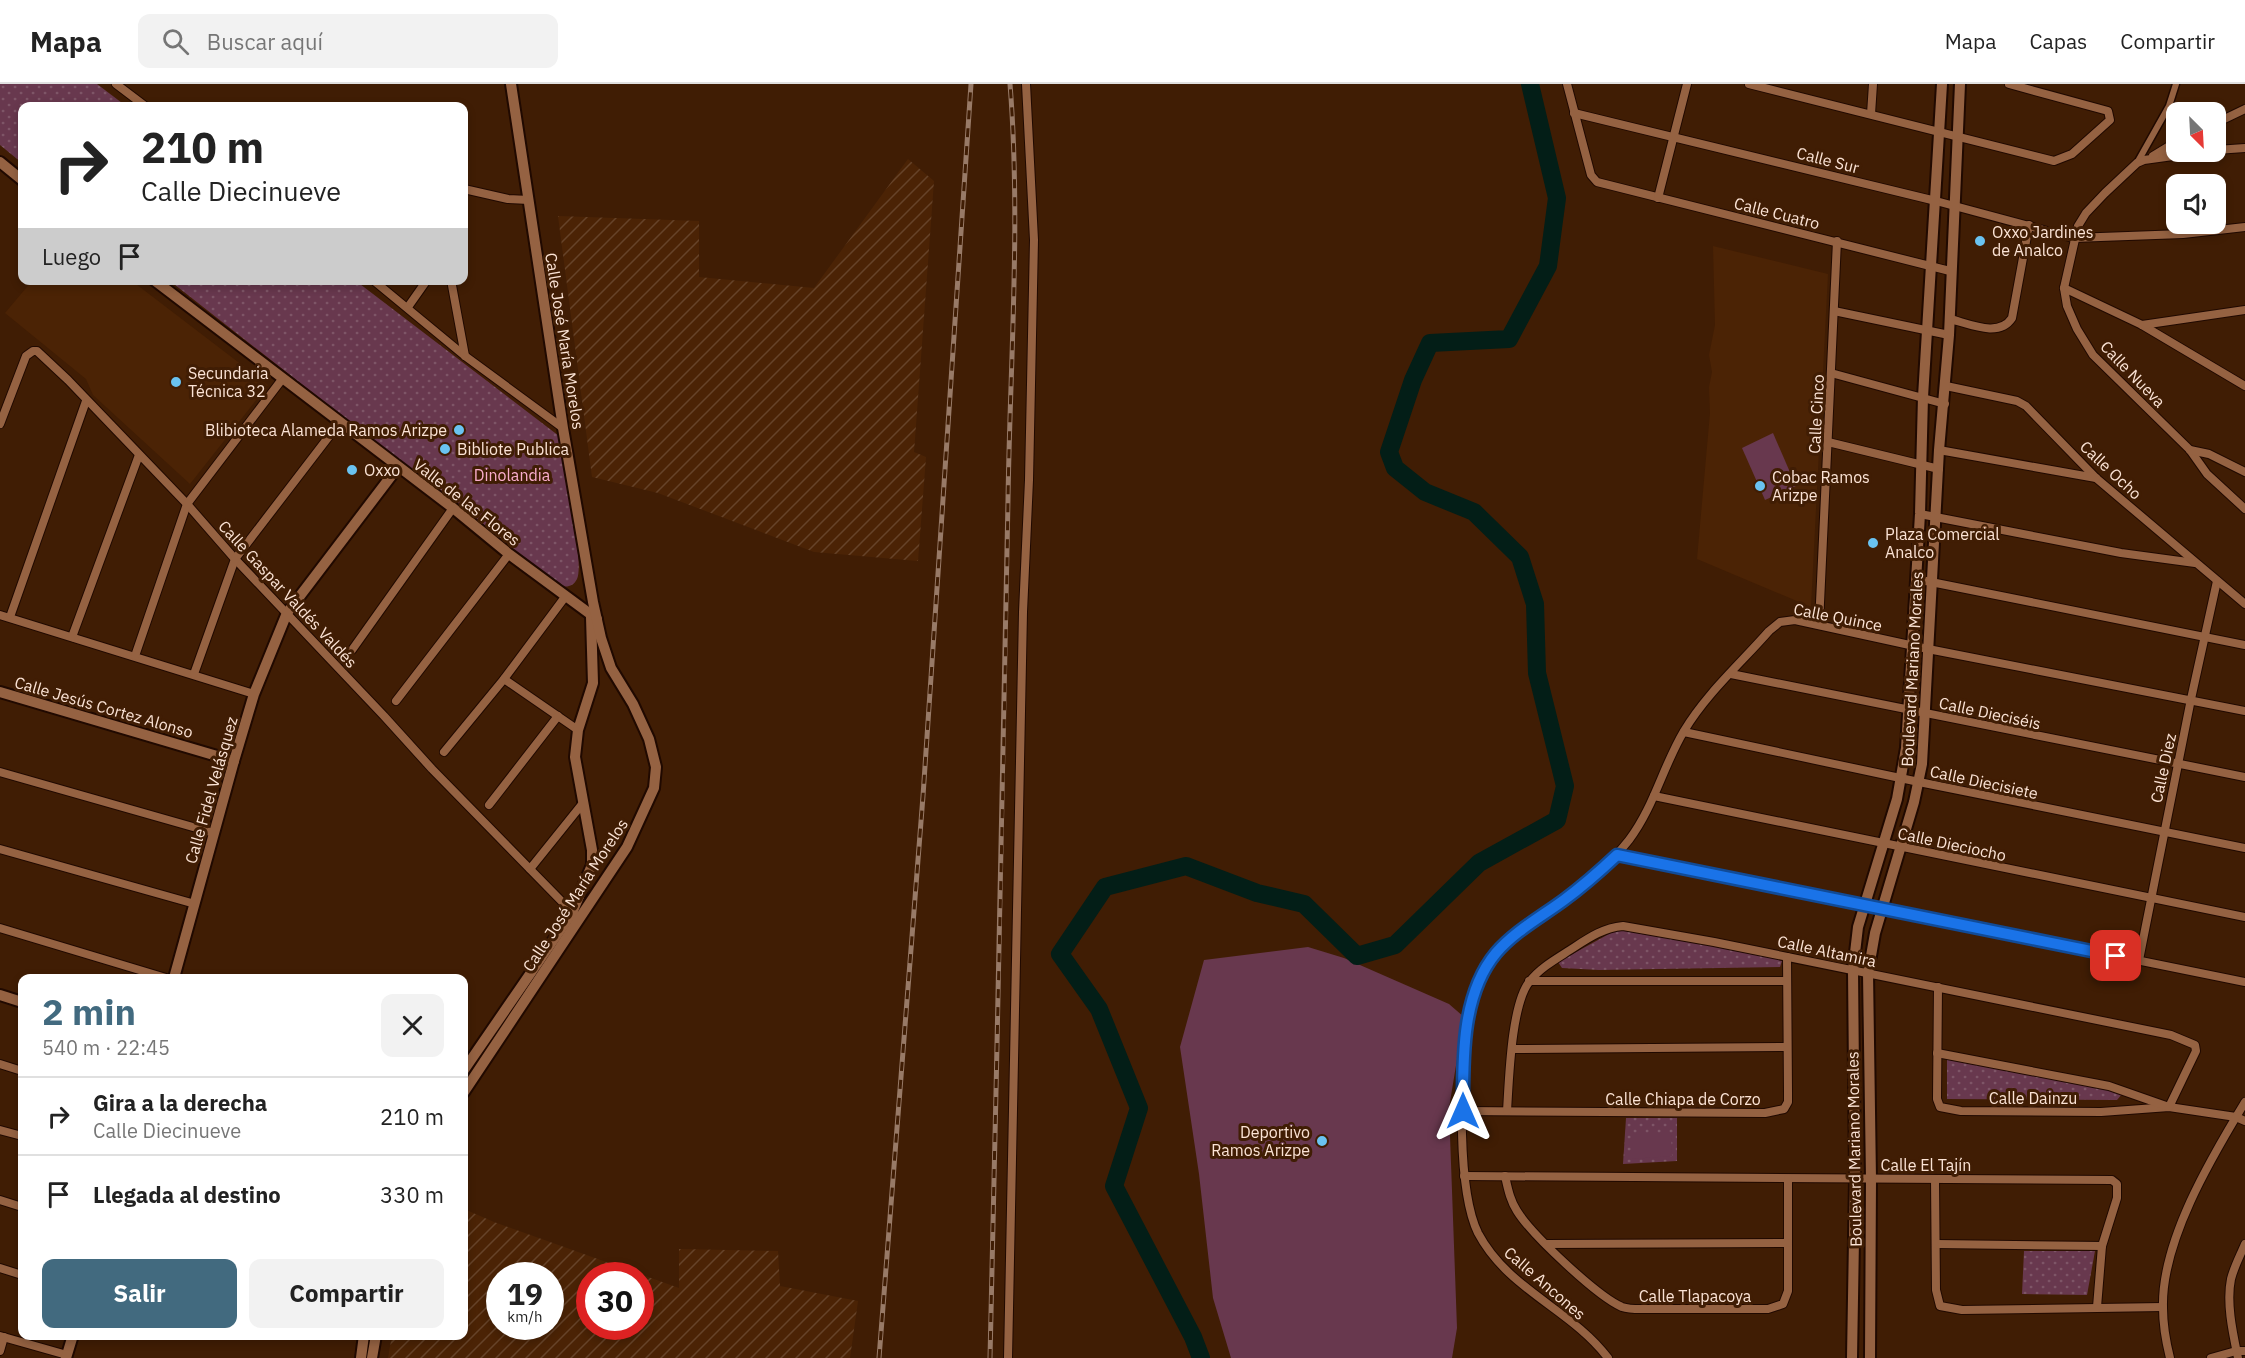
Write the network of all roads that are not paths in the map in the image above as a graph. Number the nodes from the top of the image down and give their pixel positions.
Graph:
1 (116, 84) edge
2 (511, 84) edge
3 (1026, 84) edge
4 (1567, 84) edge
5 (1687, 84) edge
6 (1749, 84) edge
7 (1873, 84) edge
8 (1942, 84) edge
9 (1960, 84) edge
10 (2009, 84) edge
11 (2176, 84) edge
12 (141, 102) edge
13 (2245, 109) edge
14 (1574, 113) junction
15 (1870, 114) junction
16 (2226, 118) edge
17 (1940, 132) junction
18 (1674, 136) junction
19 (1957, 136) junction
20 (2166, 148) edge
21 (2245, 148) edge
22 (2226, 149) edge
23 (2166, 156) edge
24 (2152, 157) junction
25 (0, 162) edge
26 (2137, 163) junction
27 (18, 177) edge
28 (468, 190) edge
29 (1658, 198) junction
30 (529, 200) junction
31 (1936, 201) junction
32 (1953, 205) junction
33 (2029, 225) junction
34 (2245, 227) edge
35 (2073, 238) junction
36 (1837, 241) junction
37 (1932, 266) junction
38 (1950, 270) junction
39 (161, 285) edge
40 (379, 285) edge
41 (423, 285) edge
42 (452, 285) edge
43 (2064, 288) junction
44 (408, 307) junction
45 (2245, 310) edge
46 (1834, 311) junction
47 (1950, 320) junction
48 (2142, 325) junction
49 (1928, 331) junction
50 (1949, 335) junction
51 (465, 356) junction
52 (1831, 373) junction
53 (283, 378) junction
54 (1946, 386) junction
55 (2245, 386) edge
56 (1923, 397) junction
57 (86, 401) junction
58 (1945, 404) junction
59 (340, 422) junction
60 (0, 424) edge
61 (563, 429) junction
62 (1828, 442) junction
63 (1940, 450) junction
64 (2190, 450) junction
65 (140, 455) junction
66 (1922, 464) junction
67 (398, 466) junction
68 (1939, 469) junction
69 (2245, 472) edge
70 (2096, 478) junction
71 (187, 504) junction
72 (453, 507) junction
73 (2245, 509) edge
74 (1920, 514) junction
75 (1937, 517) junction
76 (509, 554) junction
77 (235, 559) junction
78 (2194, 563) junction
79 (1916, 579) junction
80 (2217, 581) junction
81 (1931, 582) junction
82 (566, 597) junction
83 (2245, 604) edge
84 (287, 613) junction
85 (0, 615) edge
86 (10, 617) junction
87 (594, 618) junction
88 (1819, 624) junction
89 (72, 637) junction
90 (2205, 637) junction
91 (1911, 645) junction
92 (2245, 645) edge
93 (1928, 649) junction
94 (352, 650) dead end
95 (135, 656) junction
96 (194, 674) junction
97 (1731, 674) junction
98 (504, 679) junction
99 (0, 692) edge
100 (254, 694) junction
101 (2191, 699) junction
102 (396, 701) dead end
103 (1908, 711) junction
104 (2245, 711) edge
105 (1926, 714) junction
106 (558, 716) junction
107 (578, 730) junction
108 (1684, 732) junction
109 (444, 752) dead end
110 (234, 761) junction
111 (2178, 764) junction
112 (0, 772) edge
113 (2245, 777) edge
114 (1902, 778) junction
115 (1919, 782) junction
116 (1654, 796) junction
117 (583, 803) junction
118 (489, 805) dead end
119 (2164, 832) junction
120 (214, 833) junction
121 (1883, 843) junction
122 (1899, 847) junction
123 (2245, 848) edge
124 (0, 849) edge
125 (1617, 855) junction
126 (530, 869) junction
127 (2152, 898) junction
128 (195, 904) junction
129 (1864, 906) junction
130 (1881, 910) junction
131 (576, 915) junction
132 (2245, 917) edge
133 (0, 928) edge
134 (1787, 957) junction
135 (2139, 960) junction
136 (1852, 970) junction
137 (1868, 973) junction
138 (153, 974) edge
139 (175, 974) edge
140 (1529, 981) junction
141 (1787, 981) junction
142 (2245, 982) edge
143 (1938, 987) junction
144 (0, 995) edge
145 (18, 1001) edge
146 (1787, 1047) junction
147 (1512, 1048) junction
148 (1937, 1053) junction
149 (0, 1064) edge
150 (468, 1064) edge
151 (18, 1070) edge
152 (468, 1086) edge
153 (2245, 1102) edge
154 (2169, 1107) junction
155 (1463, 1111) junction
156 (1507, 1111) junction
157 (2236, 1117) junction
158 (2245, 1121) edge
159 (0, 1130) edge
160 (18, 1135) edge
161 (1464, 1176) junction
162 (1505, 1176) junction
163 (1788, 1179) junction
164 (1855, 1179) junction
165 (1870, 1179) junction
166 (1935, 1179) junction
167 (0, 1200) edge
168 (18, 1206) edge
169 (1788, 1243) junction
170 (1546, 1244) junction
171 (1936, 1244) junction
172 (2245, 1244) edge
173 (2102, 1246) junction
174 (0, 1268) edge
175 (18, 1274) edge
176 (2097, 1307) junction
177 (2163, 1307) junction
178 (2, 1337) edge
179 (72, 1340) edge
180 (363, 1340) edge
181 (375, 1340) edge
182 (0, 1351) edge
183 (2240, 1353) edge
184 (67, 1356) edge
185 (361, 1358) edge
186 (372, 1358) edge
187 (1008, 1358) edge
188 (1608, 1358) edge
189 (1852, 1358) edge
190 (1870, 1358) edge
191 (2170, 1358) edge
192 (2211, 1358) edge

1 - 12 street
2 - 30 street, Calle José María Morelos
3 - 187 street
4 - 14 street
5 - 18 street
6 - 15 street
7 - 15 street
8 - 17 street, Boulevard Mariano Morales
9 - 19 street, Boulevard Mariano Morales
10 - 19 street
11 - 26 street, Calle Nueva
13 - 16 street
14 - 18 street, Calle Sur
14 - 29 street, Calle Cuatro
15 - 17 street
17 - 19 street
17 - 31 street, Boulevard Mariano Morales
18 - 29 street
18 - 31 street, Calle Sur
19 - 32 street, Boulevard Mariano Morales
20 - 24 street
21 - 22 street
23 - 24 street
24 - 26 street
25 - 27 street
26 - 35 street, Calle Nueva
28 - 30 street
29 - 36 street, Calle Cuatro
30 - 61 street, Calle José María Morelos
31 - 32 street, Calle Sur
31 - 37 street, Boulevard Mariano Morales
32 - 33 street, Calle Sur
32 - 38 street, Boulevard Mariano Morales
33 - 35 street, Calle Sur
33 - 47 street
34 - 35 street, Calle Sur
35 - 43 street, Calle Nueva
36 - 37 street, Calle Cuatro
36 - 46 street, Calle Cinco
37 - 38 street, Calle Cuatro
37 - 49 street, Boulevard Mariano Morales
38 - 47 street, Boulevard Mariano Morales
39 - 53 street, Valle de las Flores
40 - 44 street
41 - 44 street
42 - 51 street
43 - 48 street
43 - 64 street, Calle Nueva
44 - 51 street
45 - 48 street
46 - 49 street
46 - 52 street, Calle Cinco
47 - 50 street, Boulevard Mariano Morales
48 - 55 street
49 - 50 street
49 - 56 street, Boulevard Mariano Morales
50 - 54 street, Boulevard Mariano Morales
51 - 61 street
52 - 56 street
52 - 62 street, Calle Cinco
53 - 59 street, Valle de las Flores
53 - 71 street
54 - 58 street, Boulevard Mariano Morales
54 - 70 street, Calle Ocho
56 - 58 street
56 - 66 street, Boulevard Mariano Morales
57 - 60 street, Calle Gaspar Valdés Valdés
57 - 65 street, Calle Gaspar Valdés Valdés
57 - 86 street
58 - 63 street, Boulevard Mariano Morales
59 - 67 street, Valle de las Flores
59 - 77 street
61 - 87 street, Calle José María Morelos
62 - 66 street
62 - 88 street, Calle Cinco
63 - 68 street, Boulevard Mariano Morales
63 - 70 street
64 - 69 street
64 - 73 street, Calle Nueva
65 - 71 street, Calle Gaspar Valdés Valdés
65 - 89 street
66 - 68 street
66 - 74 street, Boulevard Mariano Morales
67 - 72 street, Valle de las Flores
67 - 84 street, Calle Fidel Velásquez
68 - 75 street, Boulevard Mariano Morales
70 - 78 street, Calle Ocho
71 - 77 street, Calle Gaspar Valdés Valdés
71 - 95 street
72 - 76 street, Valle de las Flores
72 - 94 street
74 - 75 street
74 - 79 street, Boulevard Mariano Morales
75 - 78 street
75 - 81 street, Boulevard Mariano Morales
76 - 82 street, Valle de las Flores
76 - 102 street
77 - 84 street, Calle Gaspar Valdés Valdés
77 - 96 street
78 - 80 street, Calle Ocho
79 - 81 street
79 - 91 street, Boulevard Mariano Morales
80 - 83 street, Calle Ocho
80 - 90 street, Calle Diez
81 - 90 street
81 - 93 street, Boulevard Mariano Morales
82 - 87 street, Valle de las Flores
82 - 98 street
84 - 100 street, Calle Fidel Velásquez
84 - 126 street, Calle Gaspar Valdés Valdés
85 - 86 street
86 - 89 street
87 - 107 street, Calle José María Morelos
87 - 131 street, Calle José María Morelos
88 - 91 street, Calle Quince
88 - 97 street, Calle Quince
89 - 95 street
90 - 92 street
90 - 101 street, Calle Diez
91 - 93 street, Calle Quince
91 - 103 street, Boulevard Mariano Morales
93 - 101 street, Calle Quince
93 - 105 street, Boulevard Mariano Morales
95 - 96 street
96 - 100 street
97 - 103 street, Calle Dieciséis
97 - 108 street, Calle Quince
98 - 106 street
98 - 109 street
99 - 110 street, Calle Jesús Cortez Alonso
100 - 110 street, Calle Fidel Velásquez
101 - 104 street, Calle Quince
101 - 111 street, Calle Diez
103 - 105 street, Calle Dieciséis
103 - 114 street, Boulevard Mariano Morales
105 - 111 street, Calle Dieciséis
105 - 115 street, Boulevard Mariano Morales
106 - 107 street
106 - 118 street
107 - 117 street, Calle José María Morelos
108 - 114 street, Calle Diecisiete
108 - 116 street, Calle Quince
110 - 120 street, Calle Fidel Velásquez
111 - 113 street, Calle Dieciséis
111 - 119 street, Calle Diez
112 - 120 street
114 - 115 street, Calle Diecisiete
114 - 121 street, Boulevard Mariano Morales
115 - 119 street, Calle Diecisiete
115 - 122 street, Boulevard Mariano Morales
116 - 121 street, Calle Dieciocho
116 - 125 street, Calle Quince
117 - 126 street
117 - 131 street, Calle José María Morelos
119 - 123 street, Calle Diecisiete
119 - 127 street, Calle Diez
120 - 128 street, Calle Fidel Velásquez
121 - 122 street, Calle Dieciocho
121 - 129 street, Boulevard Mariano Morales
122 - 127 street, Calle Dieciocho
122 - 130 street, Boulevard Mariano Morales
124 - 128 street
125 - 129 street
125 - 155 street, Calle Ancones
126 - 131 street, Calle Gaspar Valdés Valdés
127 - 132 street, Calle Dieciocho
127 - 135 street, Calle Diez
128 - 139 street, Calle Fidel Velásquez
129 - 130 street
129 - 136 street, Boulevard Mariano Morales
130 - 135 street
130 - 137 street, Boulevard Mariano Morales
131 - 150 street, Calle José María Morelos
131 - 152 street, Calle José María Morelos
133 - 138 street
134 - 136 street, Calle Altamira
134 - 140 street, Calle Altamira
134 - 141 street, Calle Chiapa de Corzo
135 - 142 street
136 - 137 street, Calle Altamira
136 - 164 street, Boulevard Mariano Morales
137 - 143 street, Calle Altamira
137 - 165 street, Boulevard Mariano Morales
140 - 141 street
140 - 147 street
141 - 146 street, Calle Chiapa de Corzo
143 - 148 street, Calle Dainzu
143 - 154 street, Calle Altamira
144 - 145 street
146 - 147 street
146 - 156 street, Calle Chiapa de Corzo
147 - 156 street
148 - 154 street
148 - 154 street, Calle Dainzu
149 - 151 street
153 - 157 street
154 - 157 street, Calle Dainzu
155 - 156 street, Calle Chiapa de Corzo
155 - 161 street, Calle Ancones
157 - 158 street, Calle Dainzu
157 - 177 street
159 - 160 street
161 - 162 street, Calle El Tajín
161 - 188 street, Calle Ancones
162 - 163 street, Calle El Tajín
162 - 170 street, Calle Tlapacoya
163 - 164 street, Calle El Tajín
163 - 169 street, Calle Tlapacoya
164 - 165 street, Calle El Tajín
164 - 189 street, Boulevard Mariano Morales
165 - 166 street, Calle El Tajín
165 - 190 street, Boulevard Mariano Morales
166 - 171 street
166 - 173 street, Calle El Tajín
167 - 168 street
169 - 170 street
169 - 170 street, Calle Tlapacoya
171 - 173 street
171 - 176 street
172 - 183 street
173 - 176 street, Calle El Tajín
174 - 175 street
176 - 177 street
177 - 191 street
178 - 182 street
178 - 184 street
179 - 184 street
180 - 185 street
181 - 186 street
183 - 192 street

